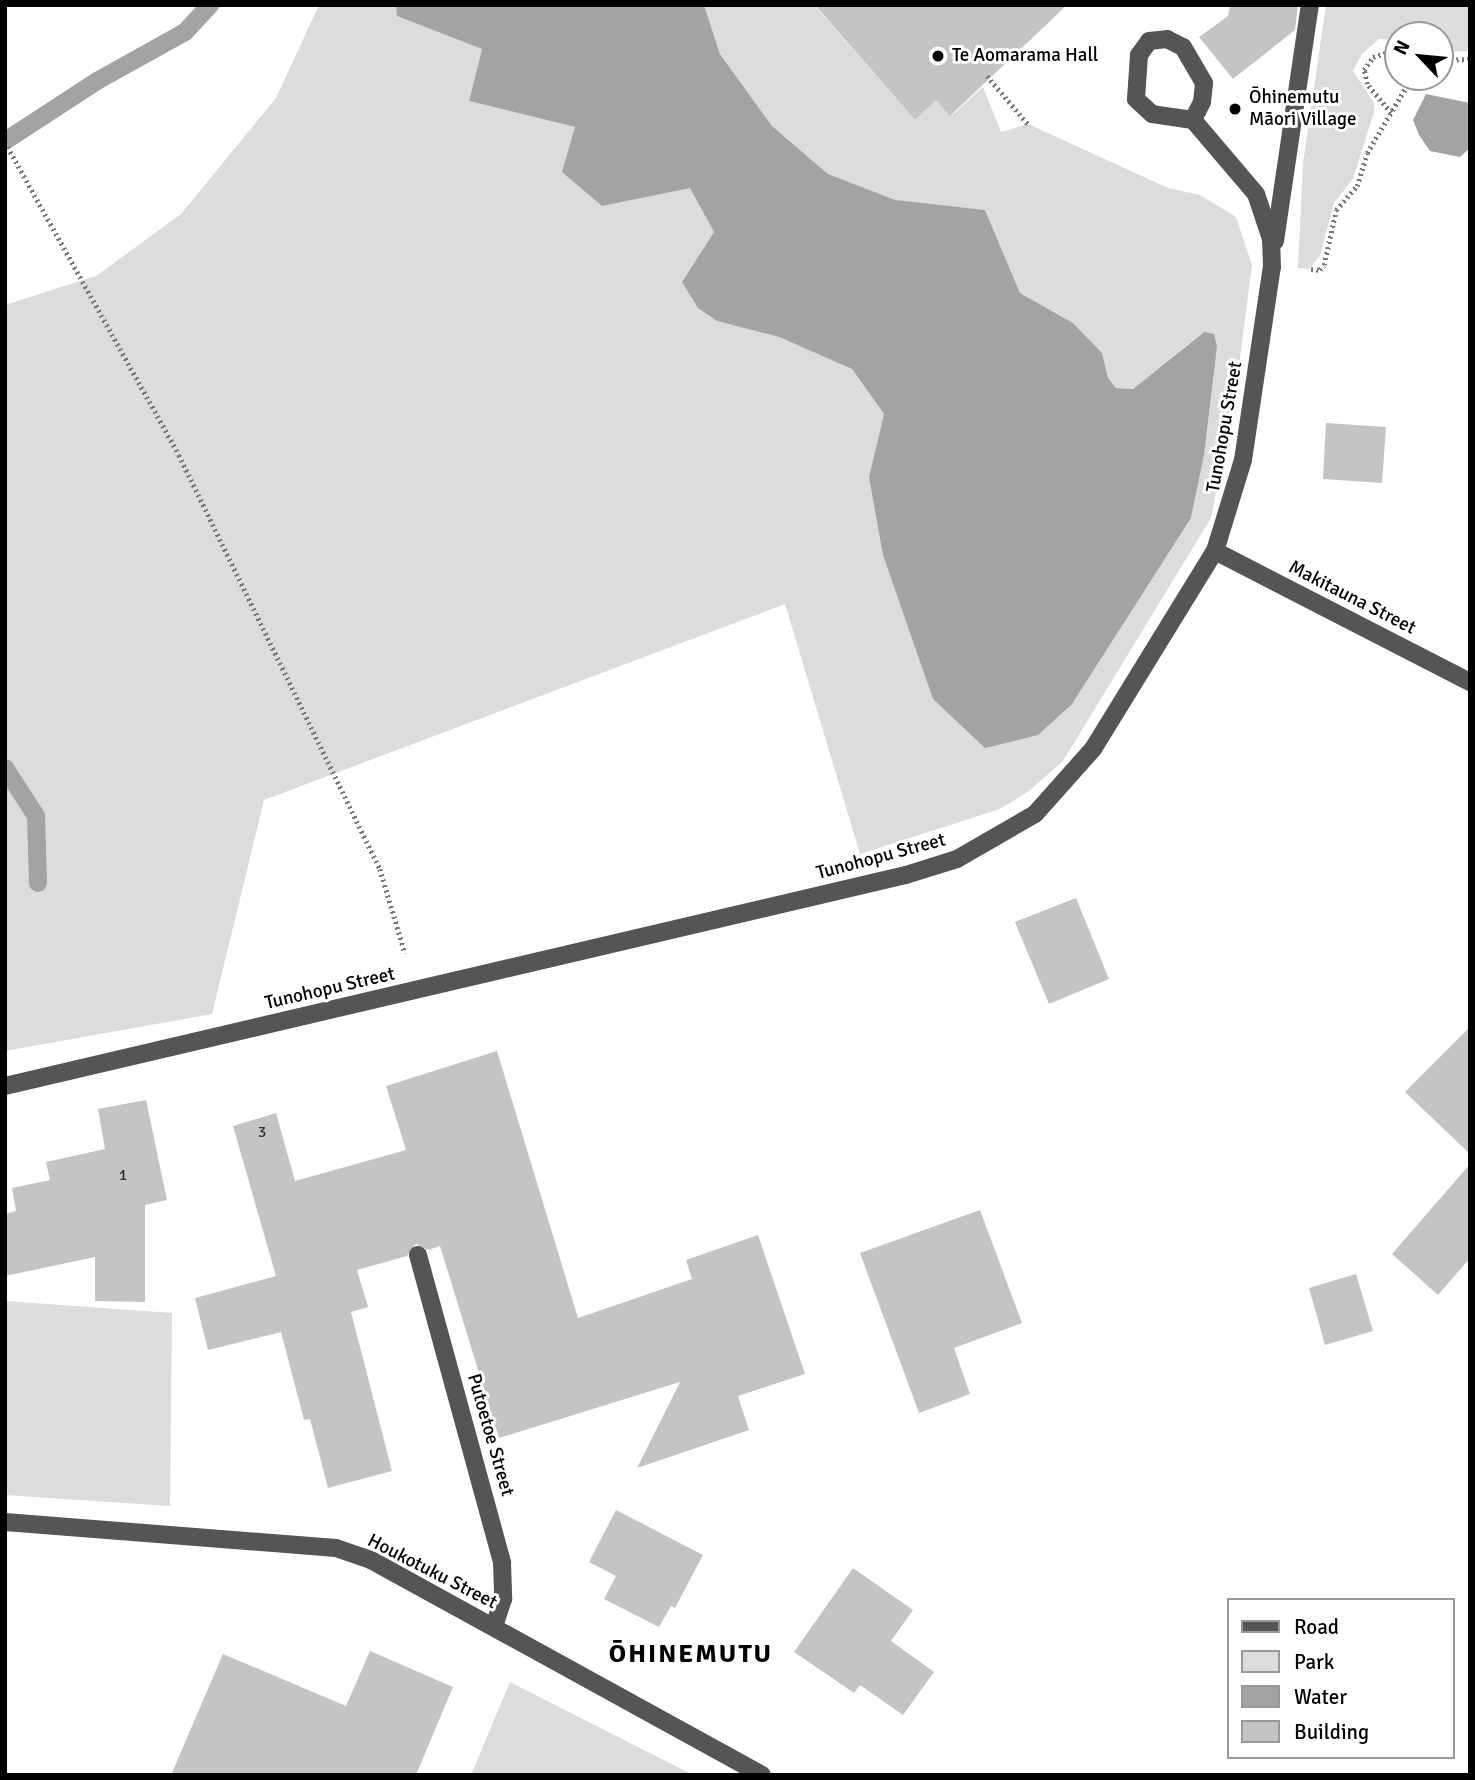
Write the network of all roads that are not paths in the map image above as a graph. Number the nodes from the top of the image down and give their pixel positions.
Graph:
1 (1310, 5) edge
2 (1193, 120) junction
3 (1272, 267) junction
4 (1215, 551) junction
5 (1470, 682) edge
6 (5, 1086) edge
7 (418, 1255) dead end
8 (5, 1522) edge
9 (494, 1627) junction
10 (762, 1775) edge

1 - 3 street
2 - 2 street
2 - 3 street, Tunohopu Street
3 - 4 street, Tunohopu Street
4 - 5 street, Makitauna Street
4 - 6 street, Tunohopu Street
7 - 9 street, Putoetoe Street
8 - 9 street, Houkotuku Street
9 - 10 street, Houkotuku Street

